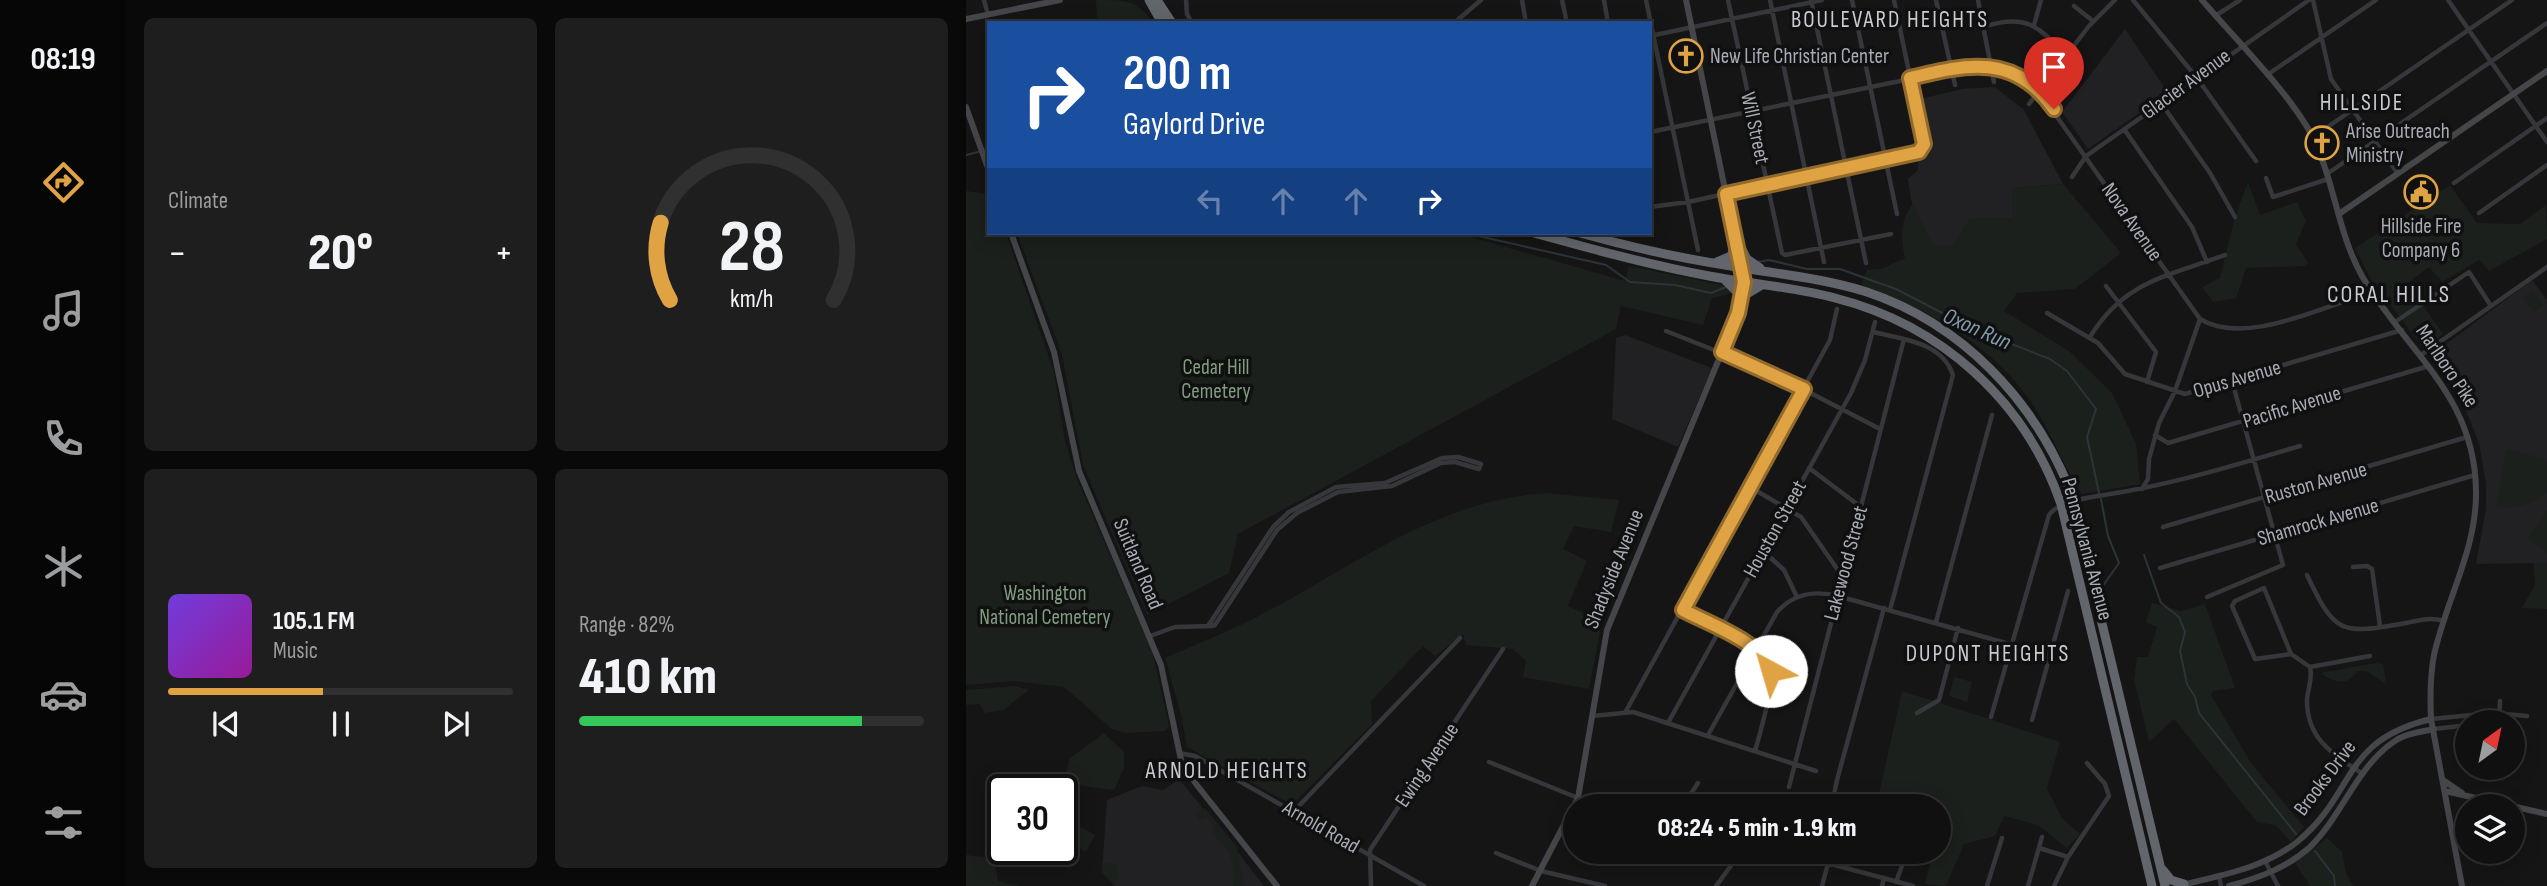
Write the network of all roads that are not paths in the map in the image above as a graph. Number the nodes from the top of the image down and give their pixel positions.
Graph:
1 (984, 0) edge
2 (1060, 0) edge
3 (1186, 0) edge
4 (1480, 0) edge
5 (1521, 0) edge
6 (1562, 0) edge
7 (1604, 0) edge
8 (1646, 0) edge
9 (1686, 0) edge
10 (1728, 0) edge
11 (1770, 0) edge
12 (1822, 0) edge
13 (1852, 0) edge
14 (1894, 0) edge
15 (1936, 0) edge
16 (1978, 0) edge
17 (2042, 0) edge
18 (2115, 0) edge
19 (2133, 0) edge
20 (2202, 0) edge
21 (2240, 0) edge
22 (2311, 0) edge
23 (2376, 0) edge
24 (2448, 0) edge
25 (2512, 0) edge
26 (1153, 1) edge
27 (1811, 1) edge
28 (2074, 6) dead end
29 (1772, 10) junction
30 (988, 15) junction
31 (2215, 16) junction
32 (966, 19) edge
33 (1162, 19) edge
34 (1732, 19) junction
35 (1191, 21) edge
36 (1456, 21) edge
37 (1526, 21) edge
38 (1567, 21) edge
39 (1608, 21) edge
40 (1650, 21) edge
41 (2093, 21) junction
42 (2547, 23) edge
43 (2034, 25) junction
44 (1983, 27) junction
45 (1691, 28) junction
46 (2469, 30) junction
47 (1652, 36) edge
48 (2321, 38) junction
49 (2240, 46) junction
50 (2066, 55) junction
51 (2492, 62) junction
52 (1990, 66) junction
53 (1951, 68) junction
54 (2547, 71) edge
55 (2266, 75) junction
56 (2197, 78) junction
57 (1910, 79) junction
58 (1994, 82) dead end
59 (1955, 85) dead end
60 (1870, 88) junction
61 (2038, 90) junction
62 (2514, 94) junction
63 (1831, 96) junction
64 (2161, 103) junction
65 (1791, 104) junction
66 (2029, 104) dead end
67 (966, 107) edge
68 (2354, 110) junction
69 (1752, 111) junction
70 (2547, 118) edge
71 (1711, 120) junction
72 (2536, 126) junction
73 (1673, 128) junction
74 (2124, 129) junction
75 (1652, 132) edge
76 (2313, 137) junction
77 (2376, 142) junction
78 (2547, 142) edge
79 (2086, 156) junction
80 (1885, 159) junction
81 (2256, 161) dead end
82 (2547, 165) edge
83 (987, 166) edge
84 (1846, 167) junction
85 (2398, 174) junction
86 (1806, 175) junction
87 (2327, 176) junction
88 (2073, 177) dead end
89 (2266, 178) dead end
90 (2454, 183) dead end
91 (1766, 184) junction
92 (1726, 194) junction
93 (1688, 202) junction
94 (1652, 207) edge
95 (2479, 213) dead end
96 (1897, 214) dead end
97 (2339, 214) junction
98 (2235, 217) dead end
99 (1891, 234) dead end
100 (1012, 235) edge
101 (1542, 235) edge
102 (1589, 235) edge
103 (1737, 240) junction
104 (1861, 240) junction
105 (1822, 247) junction
106 (1699, 250) dead end
107 (2225, 255) dead end
108 (1704, 262) junction
109 (1825, 262) dead end
110 (2207, 262) junction
111 (1866, 263) dead end
112 (2547, 267) edge
113 (1742, 268) junction
114 (2169, 274) junction
115 (1799, 277) junction
116 (1724, 279) junction
117 (1744, 282) junction
118 (1762, 285) junction
119 (2106, 286) dead end
120 (2371, 290) junction
121 (1742, 297) junction
122 (2119, 301) junction
123 (2491, 306) junction
124 (1837, 309) dead end
125 (2047, 313) dead end
126 (2200, 319) junction
127 (1875, 322) dead end
128 (2395, 322) junction
129 (2402, 330) junction
130 (1666, 331) dead end
131 (1873, 332) junction
132 (2090, 337) junction
133 (1903, 339) junction
134 (1722, 352) junction
135 (2421, 355) junction
136 (2430, 366) junction
137 (2232, 381) junction
138 (2147, 382) junction
139 (1804, 389) junction
140 (2175, 391) junction
141 (1842, 408) junction
142 (1992, 415) dead end
143 (2243, 422) junction
144 (1880, 429) junction
145 (2155, 435) junction
146 (2468, 437) junction
147 (2300, 446) dead end
148 (2253, 459) junction
149 (1480, 466) dead end
150 (1809, 468) junction
151 (2476, 475) junction
152 (1750, 487) junction
153 (2140, 490) junction
154 (2264, 498) junction
155 (2074, 502) junction
156 (2061, 506) junction
157 (1786, 507) junction
158 (1861, 507) junction
159 (2163, 527) dead end
160 (2274, 535) junction
161 (1763, 551) junction
162 (2353, 567) dead end
163 (2160, 568) dead end
164 (2307, 575) dead end
165 (1842, 576) junction
166 (2068, 591) dead end
167 (1838, 596) junction
168 (1797, 597) junction
169 (2207, 597) dead end
170 (1887, 609) junction
171 (1683, 610) junction
172 (2444, 621) junction
173 (1936, 622) junction
174 (2381, 626) junction
175 (1958, 628) junction
176 (1719, 630) junction
177 (1150, 636) junction
178 (1460, 638) dead end
179 (2012, 643) junction
180 (1503, 649) dead end
181 (1756, 649) junction
182 (2049, 654) junction
183 (2291, 654) junction
184 (2370, 656) dead end
185 (2310, 667) junction
186 (2500, 701) dead end
187 (2499, 710) edge
188 (1626, 711) junction
189 (1917, 713) dead end
190 (1592, 716) junction
191 (1991, 717) dead end
192 (2455, 717) edge
193 (2431, 719) junction
194 (2032, 720) dead end
195 (1668, 723) junction
196 (2455, 727) edge
197 (2434, 729) junction
198 (1708, 735) junction
199 (1755, 751) junction
200 (1179, 753) junction
201 (1489, 762) dead end
202 (2087, 763) dead end
203 (1795, 764) junction
204 (2353, 768) junction
205 (1816, 771) dead end
206 (2364, 774) junction
207 (2443, 780) junction
208 (1698, 783) dead end
209 (1789, 788) dead end
210 (2445, 791) junction
211 (1568, 794) edge
212 (1579, 794) edge
213 (1691, 794) edge
214 (1835, 794) edge
215 (2458, 794) edge
216 (2463, 794) edge
217 (2525, 809) edge
218 (1294, 811) junction
219 (2547, 814) edge
220 (1563, 828) edge
221 (2042, 836) dead end
222 (2002, 838) dead end
223 (2039, 848) junction
224 (1496, 853) dead end
225 (1369, 854) junction
226 (2068, 857) junction
227 (2265, 861) junction
228 (1732, 864) edge
229 (1828, 864) edge
230 (1832, 864) edge
231 (1903, 864) edge
232 (2148, 867) junction
233 (2161, 867) junction
234 (1541, 871) junction
235 (2271, 872) junction
236 (2219, 876) junction
237 (1884, 878) junction
238 (1896, 882) junction
239 (2181, 885) edge
240 (1277, 886) edge
241 (1371, 886) edge
242 (1424, 886) edge
243 (1532, 886) edge
244 (1605, 886) edge
245 (1716, 886) edge
246 (1822, 886) edge
247 (1882, 886) edge
248 (1913, 886) edge
249 (1987, 886) edge
250 (2028, 886) edge
251 (2054, 886) edge
252 (2146, 886) edge
253 (2152, 886) edge
254 (2165, 886) edge
255 (2221, 886) edge
256 (2229, 886) edge
257 (2278, 886) edge
258 (2462, 886) edge

1 - 30 street
2 - 30 main road
3 - 35 street
4 - 36 street
5 - 37 street
6 - 38 street
7 - 39 street
8 - 40 street
9 - 45 main road, Shadyside Avenue
10 - 34 street, Will Street
11 - 29 street
12 - 27 street
13 - 60 street
14 - 57 street
15 - 53 street
16 - 44 street
17 - 43 street
18 - 41 street
19 - 56 street
20 - 31 main road, Marlboro Pike
21 - 31 street
22 - 48 street
22 - 49 street, Glacier Avenue
23 - 48 street
24 - 46 street
25 - 46 street
26 - 33 highway
27 - 29 street
27 - 63 street
28 - 41 street
29 - 34 street
29 - 65 street
30 - 32 main road
31 - 49 main road, Marlboro Pike
34 - 45 street
34 - 69 street, Will Street
41 - 50 street
42 - 51 street
43 - 44 street
43 - 50 street
44 - 52 street
45 - 47 street
45 - 71 main road, Shadyside Avenue
46 - 51 street
46 - 68 street
47 - 73 street
48 - 55 street
48 - 68 street
49 - 55 main road, Marlboro Pike
49 - 56 street, Glacier Avenue
50 - 61 street
51 - 62 street
51 - 77 street
52 - 53 street, Nova Avenue
52 - 58 street
52 - 61 street, Nova Avenue
53 - 57 street, Nova Avenue
53 - 59 street
54 - 62 main road
55 - 76 main road, Marlboro Pike
56 - 64 street, Glacier Avenue
56 - 81 street
57 - 60 street, Nova Avenue
57 - 80 street
60 - 63 street, Nova Avenue
60 - 80 street
61 - 66 street
61 - 79 street, Nova Avenue
62 - 72 street
62 - 85 main road
63 - 65 street, Nova Avenue
63 - 84 street
64 - 74 street, Glacier Avenue
64 - 98 street
65 - 69 street, Nova Avenue
65 - 86 street
67 - 83 main road
68 - 76 street
68 - 77 street
69 - 71 street, Nova Avenue
69 - 91 street, Will Street
70 - 72 street
71 - 73 street, Nova Avenue
71 - 92 main road, Shadyside Avenue
72 - 78 street
72 - 90 street
73 - 75 street, Nova Avenue
73 - 93 street
74 - 79 street, Glacier Avenue
74 - 110 street
76 - 87 main road, Marlboro Pike
77 - 85 street
77 - 87 street
79 - 88 street, Glacier Avenue
79 - 114 street, Nova Avenue
80 - 84 street
80 - 96 street
82 - 95 street
84 - 86 street
84 - 104 street
85 - 97 main road
86 - 91 street
86 - 105 street
87 - 89 street
87 - 97 main road, Marlboro Pike
91 - 92 street
91 - 105 street, Will Street
92 - 93 street
92 - 103 main road, Shadyside Avenue
93 - 94 street
93 - 106 street
97 - 120 main road, Marlboro Pike
99 - 104 street
100 - 177 main road, Suitland Road
101 - 116 highway, Pennsylvania Avenue
102 - 108 highway, Pennsylvania Avenue
103 - 108 highway
103 - 113 main road, Shadyside Avenue
103 - 115 highway
104 - 105 street
104 - 111 street
105 - 109 street
107 - 110 street
108 - 113 highway, Pennsylvania Avenue
110 - 114 street
112 - 123 street
113 - 115 highway, Pennsylvania Avenue
113 - 117 main road, Shadyside Avenue
114 - 122 street
114 - 126 street, Nova Avenue
115 - 155 highway, Pennsylvania Avenue
116 - 117 highway, Pennsylvania Avenue
116 - 121 highway
117 - 118 highway, Pennsylvania Avenue
117 - 121 main road, Shadyside Avenue
118 - 121 highway
118 - 156 highway, Pennsylvania Avenue
119 - 122 street
120 - 126 street
120 - 128 main road, Marlboro Pike
121 - 134 main road, Shadyside Avenue
122 - 132 street
122 - 138 street
123 - 128 street
123 - 135 street
124 - 139 street
125 - 132 street
126 - 140 street
127 - 131 street, Houston Street
128 - 129 main road, Marlboro Pike
129 - 135 main road, Marlboro Pike
129 - 137 street, Opus Avenue
130 - 134 street
131 - 133 street
131 - 141 street, Houston Street
132 - 138 street
133 - 144 street, Lakewood Street
133 - 170 street
134 - 139 street
134 - 190 main road, Shadyside Avenue
135 - 136 main road, Marlboro Pike
136 - 143 street, Pacific Avenue
136 - 146 main road, Marlboro Pike
137 - 140 street, Opus Avenue
137 - 143 street
138 - 140 street
139 - 141 street
139 - 152 street
140 - 145 street, Opus Avenue
141 - 144 street
141 - 150 street, Houston Street
142 - 173 street
143 - 145 street, Pacific Avenue
143 - 148 street
144 - 158 street, Lakewood Street
145 - 153 street, Opus Avenue
146 - 151 main road, Marlboro Pike
146 - 154 street, Ruston Avenue
147 - 148 street
148 - 153 street
148 - 154 street
149 - 177 street
150 - 157 street, Houston Street
150 - 158 street
151 - 160 street, Shamrock Avenue
151 - 172 main road, Marlboro Pike
152 - 157 street
152 - 171 street
153 - 155 street
154 - 159 street, Ruston Avenue
154 - 160 street
155 - 156 street
155 - 233 highway, Pennsylvania Avenue
156 - 179 street
156 - 232 highway, Pennsylvania Avenue
157 - 161 street, Houston Street
157 - 165 street
158 - 165 street, Lakewood Street
160 - 163 street, Shamrock Avenue
160 - 169 street
161 - 168 street
161 - 176 street, Houston Street
162 - 174 street
164 - 174 street
165 - 167 street, Lakewood Street
166 - 182 street
167 - 168 street
167 - 170 street
167 - 203 street, Lakewood Street
168 - 181 street
170 - 173 street
170 - 214 street
171 - 176 street
171 - 188 street
172 - 174 street
172 - 193 main road, Marlboro Pike
173 - 175 street
175 - 179 street
175 - 189 street
176 - 181 street
176 - 195 street, Houston Street
177 - 200 main road, Suitland Road
178 - 218 street
179 - 182 street
179 - 191 street
180 - 225 street, Ewing Avenue
181 - 198 street
181 - 199 street
182 - 194 street
183 - 183 street
183 - 185 street
184 - 185 street
185 - 204 street
186 - 187 street
188 - 190 street
188 - 195 street
190 - 212 main road, Shadyside Avenue
192 - 193 street, Brooks Drive
193 - 197 main road, Marlboro Pike
193 - 204 main road, Brooks Drive
195 - 198 street
196 - 197 street, Brooks Drive
197 - 206 main road, Brooks Drive
197 - 207 main road, Marlboro Pike
198 - 199 street
199 - 203 street
200 - 218 street, Arnold Road
200 - 240 main road, Suitland Road
201 - 211 street
202 - 226 street
203 - 205 street
203 - 209 street, Lakewood Street
204 - 206 street
204 - 227 main road, Brooks Drive
206 - 235 main road, Brooks Drive
207 - 210 main road, Marlboro Pike
207 - 216 main road
208 - 213 street
210 - 215 main road
210 - 258 main road, Marlboro Pike
217 - 219 main road
218 - 225 street, Arnold Road
220 - 234 main road, Shadyside Avenue
221 - 223 street
222 - 249 street
223 - 226 street
223 - 250 street
224 - 234 street
225 - 241 street
225 - 242 street, Arnold Road
226 - 251 street
227 - 235 street
227 - 236 main road, Brooks Drive
228 - 245 street
229 - 246 street
230 - 237 street
231 - 238 street
232 - 252 highway
232 - 253 highway, Pennsylvania Avenue
233 - 239 highway
233 - 254 highway, Pennsylvania Avenue
234 - 243 main road, Shadyside Avenue
234 - 244 street
235 - 256 main road, Brooks Drive
235 - 257 street
236 - 239 main road, Brooks Drive
236 - 255 street
237 - 238 street
237 - 247 street
238 - 248 street

